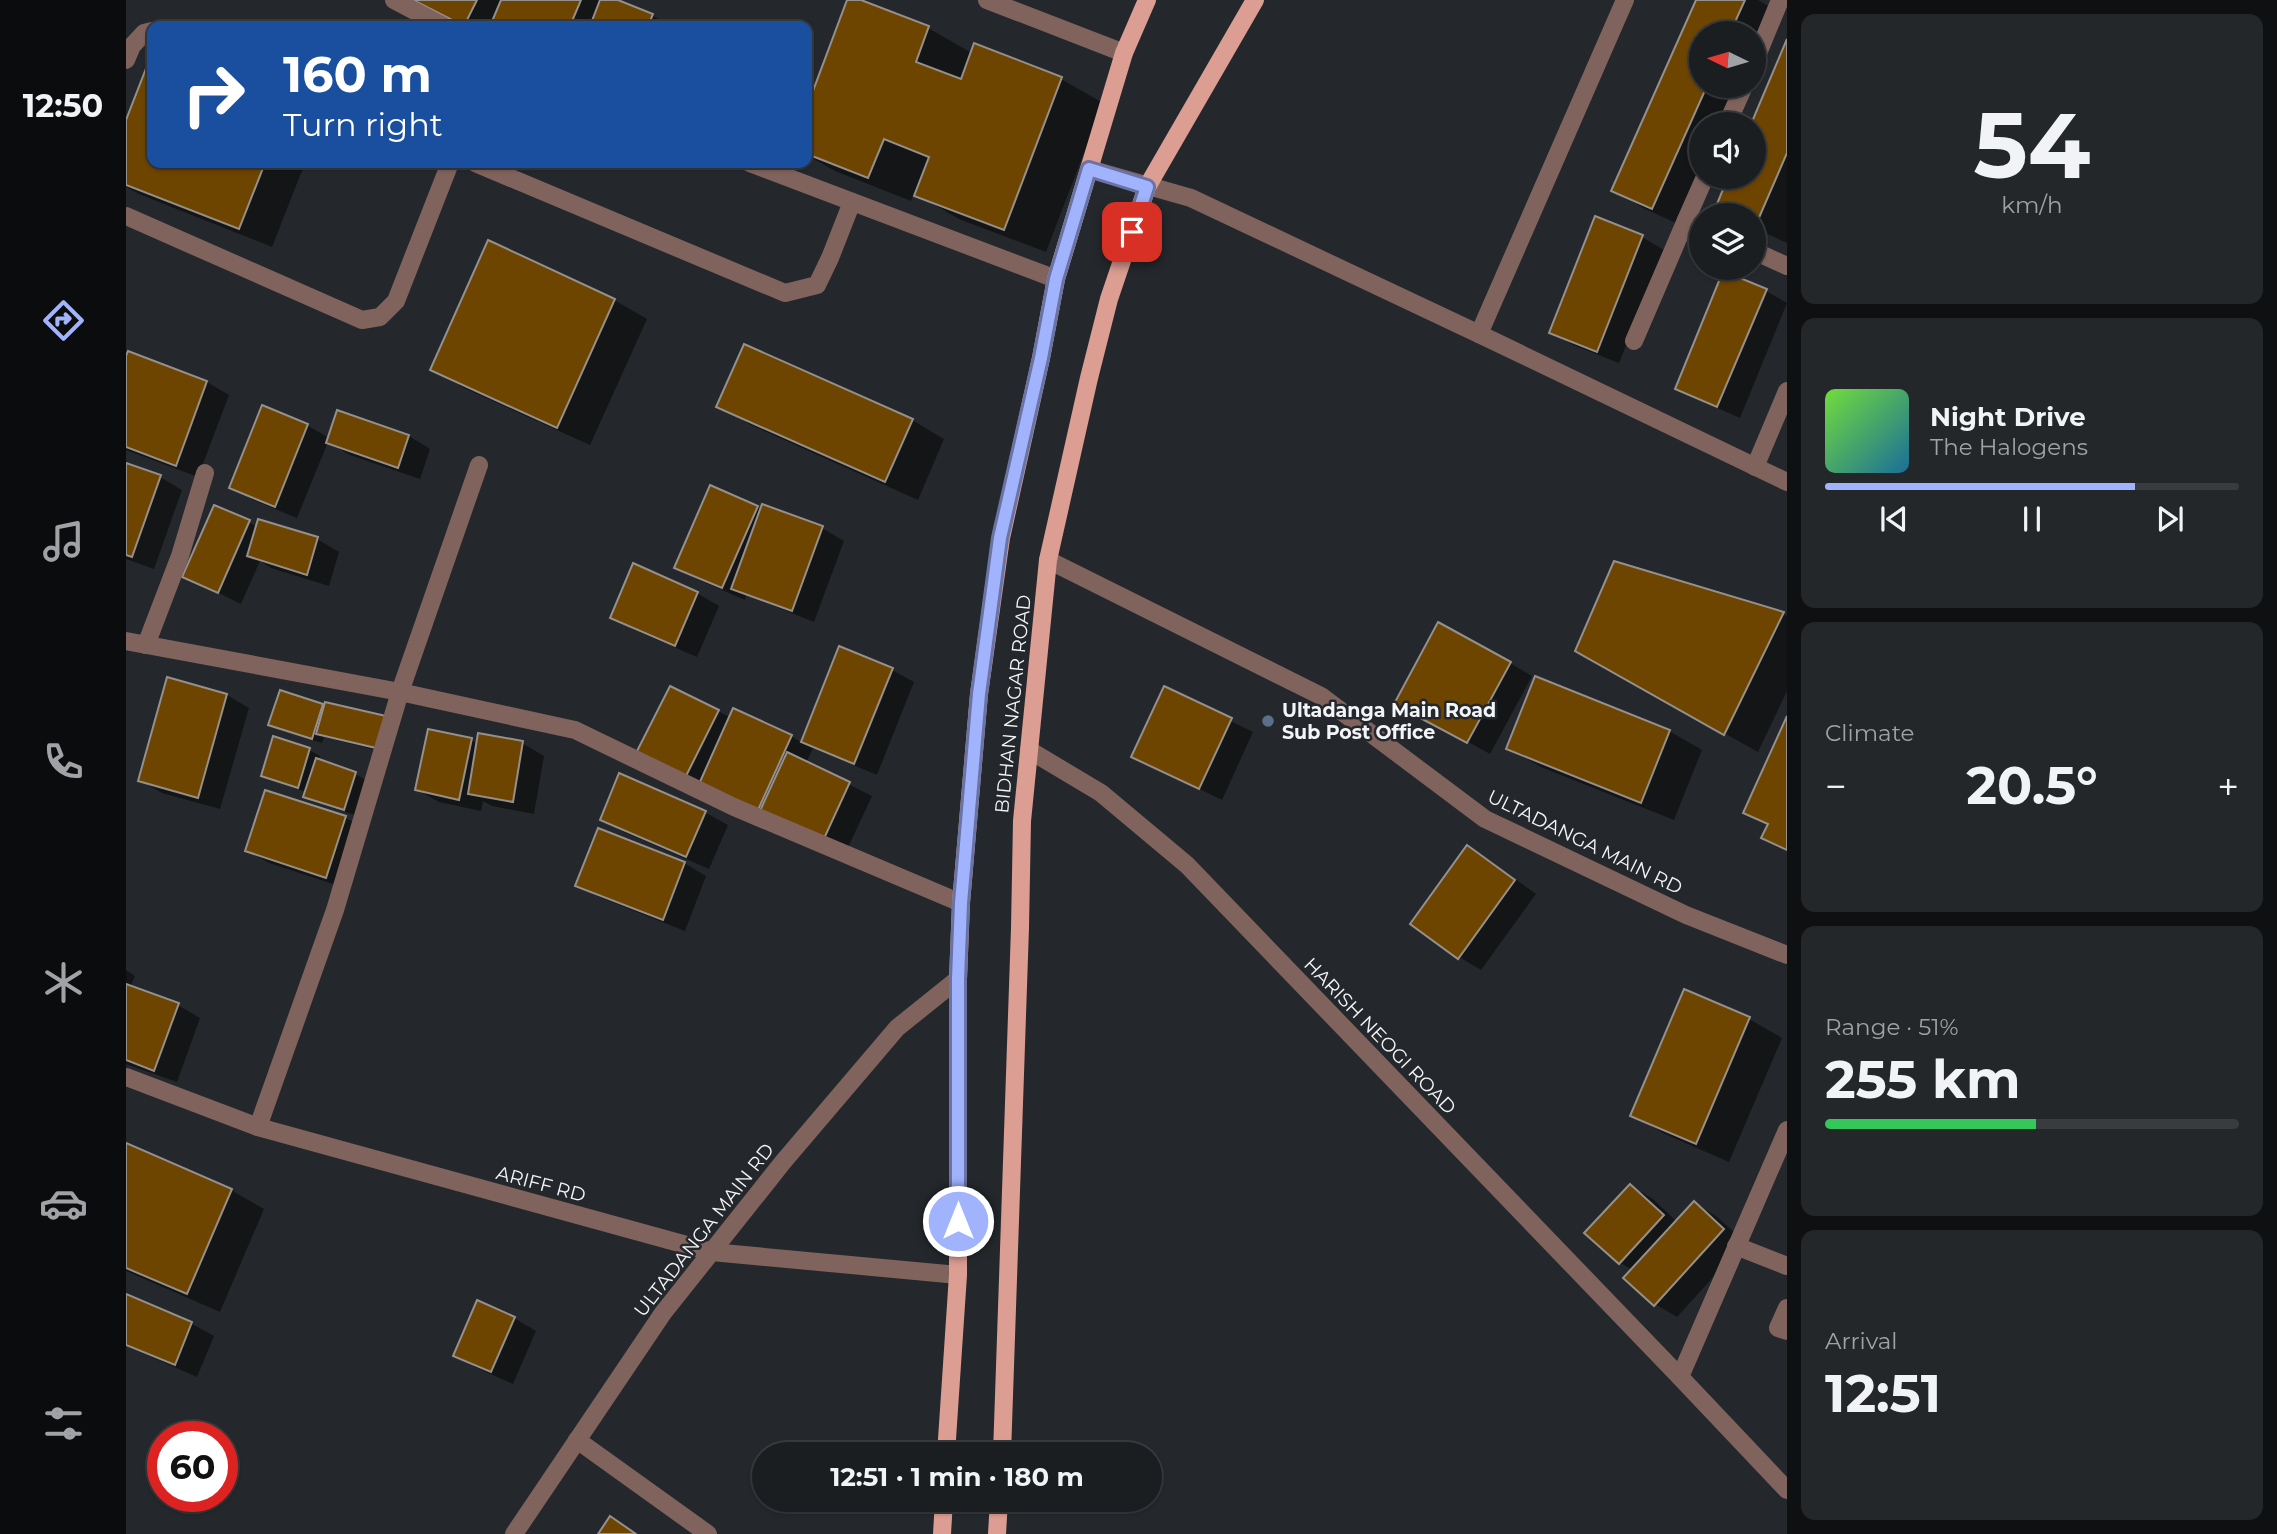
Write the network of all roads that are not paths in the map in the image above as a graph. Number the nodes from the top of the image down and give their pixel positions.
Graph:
1 (394, 0) edge
2 (987, 0) edge
3 (1147, 0) edge
4 (1255, 0) edge
5 (1625, 0) edge
6 (1780, 0) edge
7 (434, 21) edge
8 (147, 32) edge
9 (1766, 34) edge
10 (1124, 53) junction
11 (126, 60) edge
12 (448, 168) edge
13 (487, 168) edge
14 (763, 168) edge
15 (1089, 169) junction
16 (1147, 187) junction
17 (852, 202) junction
18 (126, 216) edge
19 (1689, 233) edge
20 (1766, 256) edge
21 (1787, 266) edge
22 (1056, 279) junction
23 (1479, 334) junction
24 (1634, 341) dead end
25 (1787, 391) edge
26 (479, 466) dead end
27 (1755, 467) junction
28 (205, 473) dead end
29 (1787, 482) edge
30 (1048, 560) junction
31 (126, 641) edge
32 (146, 645) junction
33 (400, 692) junction
34 (1029, 750) junction
35 (961, 903) junction
36 (1787, 955) edge
37 (958, 979) junction
38 (126, 1077) edge
39 (258, 1126) junction
40 (1787, 1130) edge
41 (1736, 1246) junction
42 (712, 1252) junction
43 (1787, 1266) edge
44 (958, 1275) junction
45 (1787, 1308) edge
46 (1787, 1331) edge
47 (1680, 1377) junction
48 (578, 1440) junction
49 (947, 1442) edge
50 (1002, 1442) edge
51 (1787, 1490) edge
52 (943, 1512) edge
53 (998, 1512) edge
54 (514, 1534) edge
55 (708, 1534) edge
56 (942, 1534) edge
57 (997, 1534) edge

1 - 7 street
2 - 10 street
3 - 10 main road, BIDHAN NAGAR ROAD
4 - 16 main road, BIDHAN NAGAR ROAD
5 - 23 street
6 - 9 street
8 - 11 street
10 - 15 main road, BIDHAN NAGAR ROAD
12 - 18 street
13 - 17 street
14 - 17 street
15 - 16 street
15 - 22 main road, BIDHAN NAGAR ROAD
16 - 23 street
16 - 30 main road, BIDHAN NAGAR ROAD
17 - 22 street
19 - 24 street
20 - 21 street
22 - 35 main road, BIDHAN NAGAR ROAD
23 - 27 street
25 - 27 street
26 - 33 street
27 - 29 street
28 - 32 street
30 - 34 main road, BIDHAN NAGAR ROAD
30 - 36 street, ULTADANGA MAIN RD
31 - 32 street
32 - 33 street
33 - 35 street
33 - 39 street
34 - 47 street, HARISH NEOGI ROAD
34 - 50 main road, BIDHAN NAGAR ROAD
35 - 37 main road, BIDHAN NAGAR ROAD
37 - 42 street, ULTADANGA MAIN RD
37 - 44 main road, BIDHAN NAGAR ROAD
38 - 39 street, ARIFF RD
39 - 42 street, ARIFF RD
40 - 41 street
41 - 43 street
41 - 47 street
42 - 44 street, ARIFF RD
42 - 48 street, ULTADANGA MAIN RD
44 - 49 main road, BIDHAN NAGAR ROAD
45 - 46 street
47 - 51 street, HARISH NEOGI ROAD
48 - 54 street, ULTADANGA MAIN RD
48 - 55 street
52 - 56 main road
53 - 57 main road

